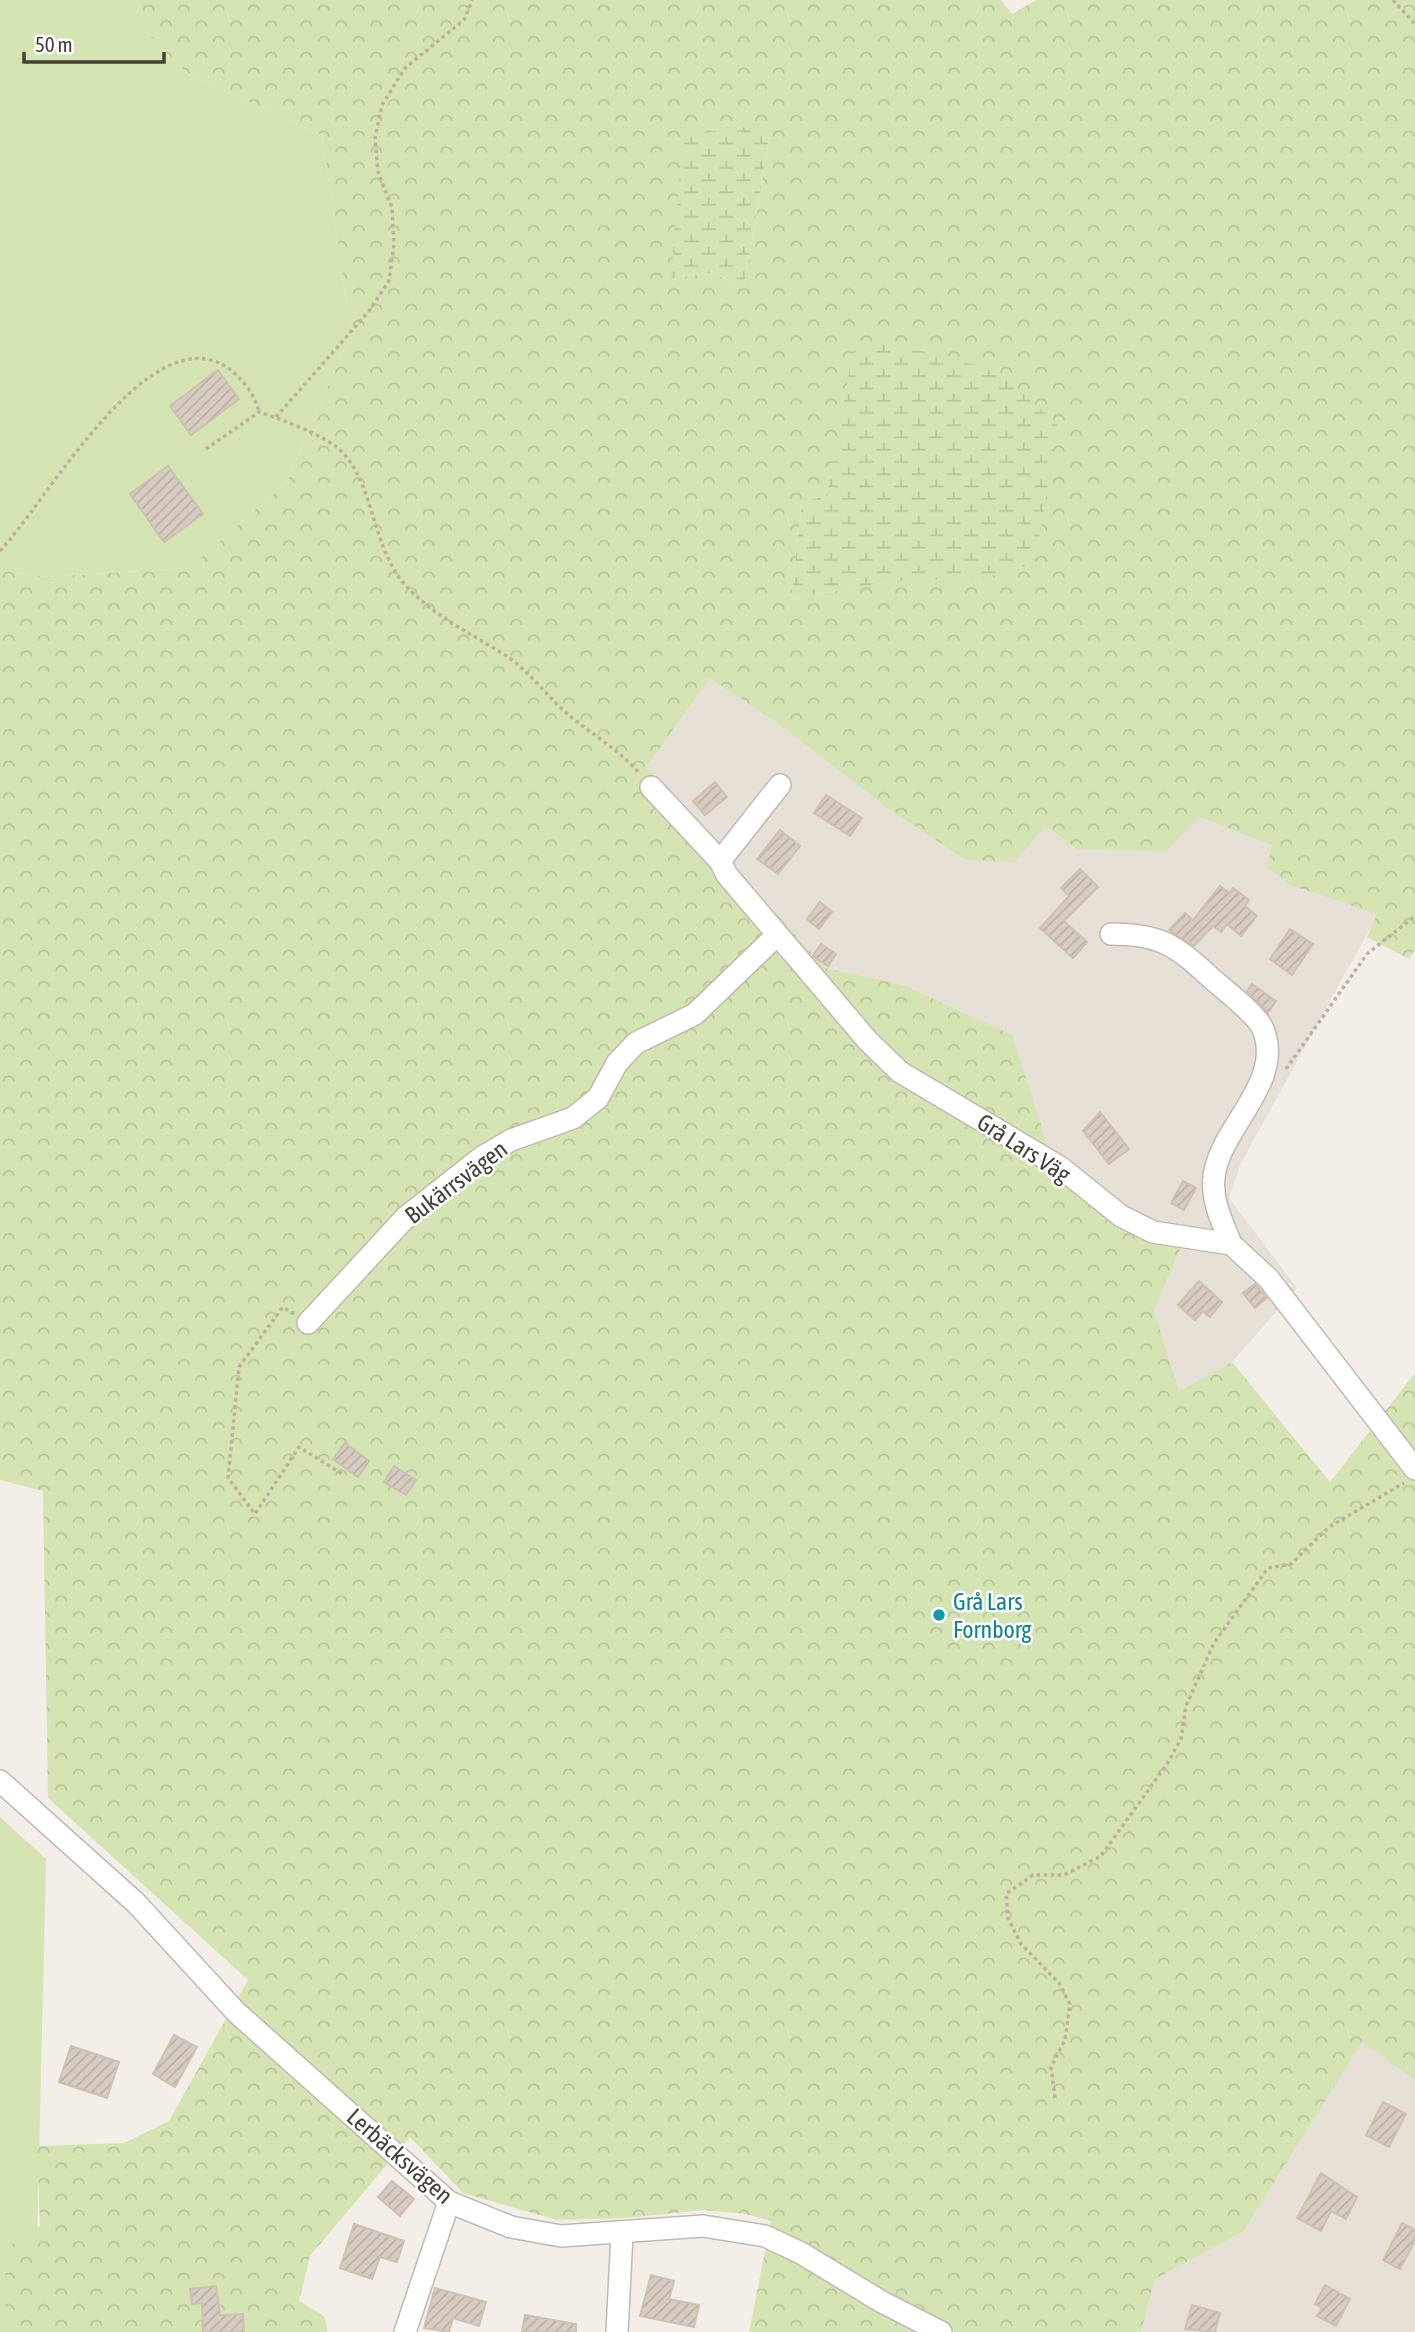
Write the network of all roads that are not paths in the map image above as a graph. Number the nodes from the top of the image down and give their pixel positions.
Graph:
1 (780, 785) dead end
2 (651, 787) road end
3 (720, 861) junction
4 (1111, 934) dead end
5 (777, 935) junction
6 (1231, 1244) junction
7 (308, 1322) road end
8 (1415, 1469) edge
9 (0, 1781) edge
10 (449, 2202) junction
11 (622, 2234) junction
12 (405, 2332) edge
13 (617, 2332) edge
14 (941, 2332) edge

1 - 3 street
2 - 3 street, Grå Lars Väg
3 - 5 street, Grå Lars Väg
4 - 6 street
5 - 6 street, Grå Lars Väg
5 - 7 street, Bukärrsvägen
6 - 8 street
9 - 10 street, Lerbäcksvägen
10 - 11 street, Lerbäcksvägen
10 - 12 street
11 - 13 street
11 - 14 street, Lerbäcksvägen

